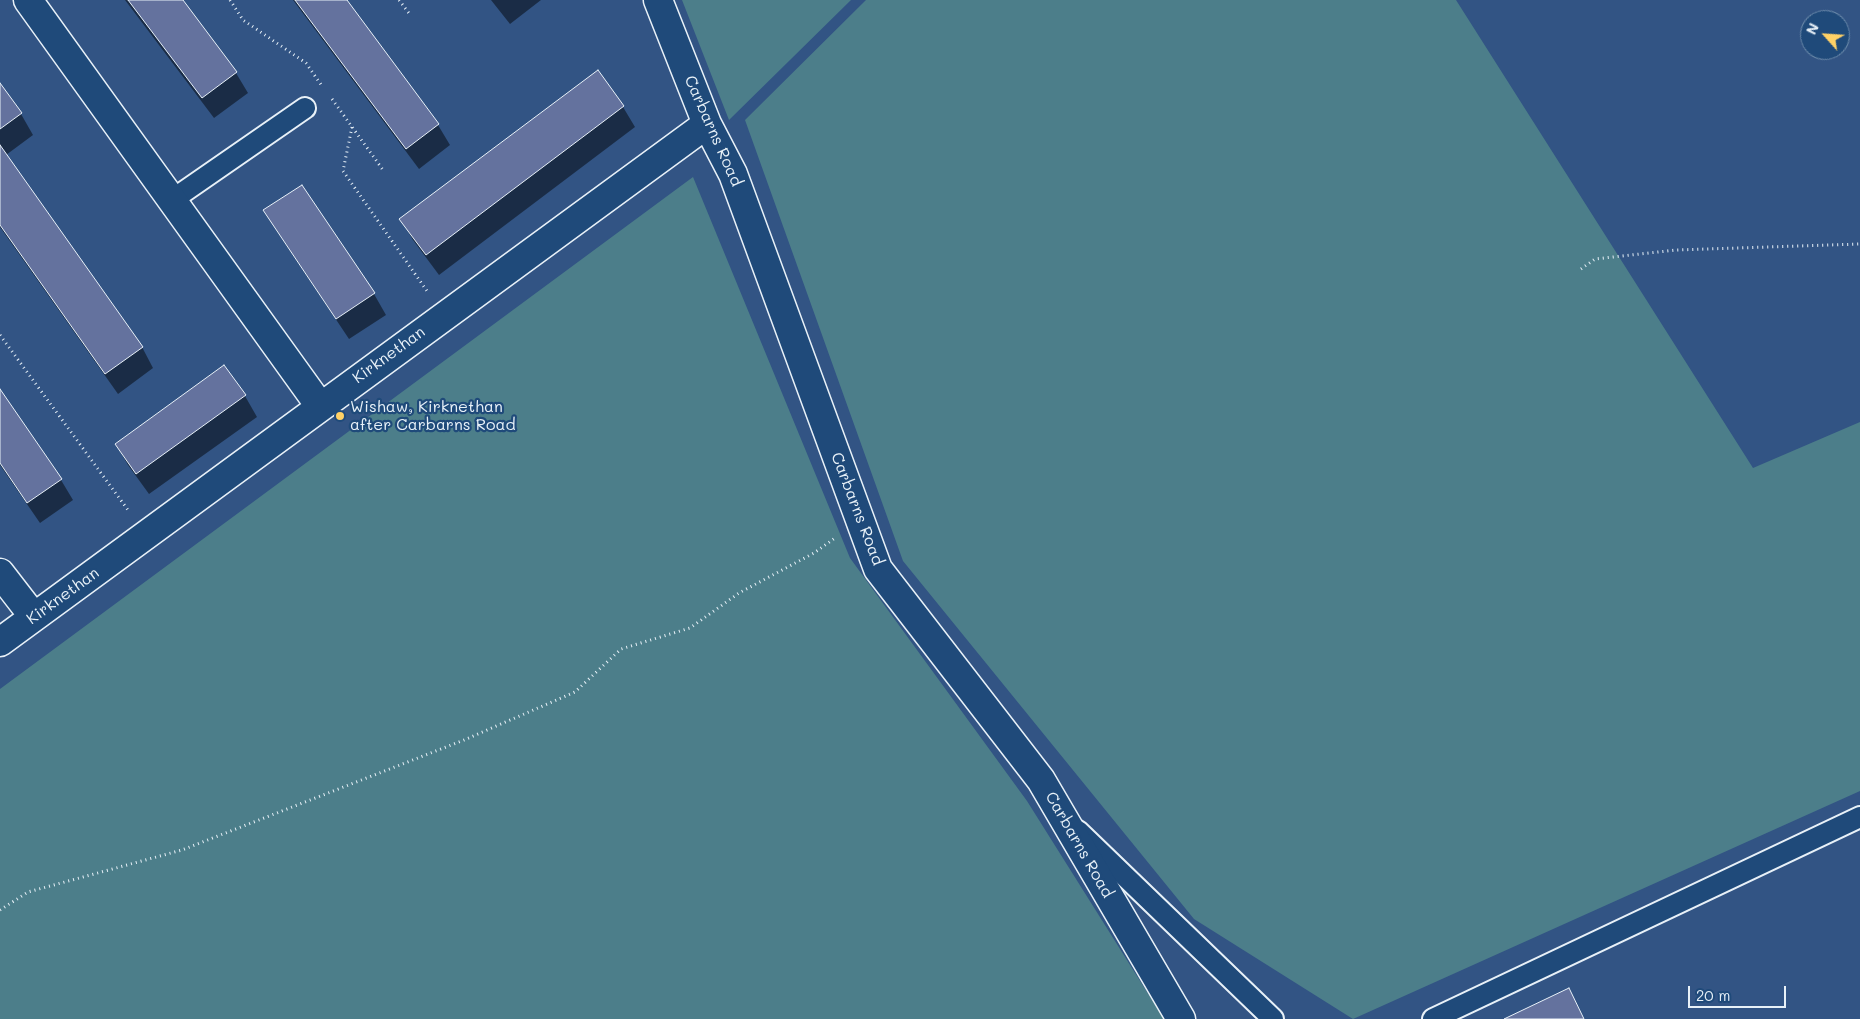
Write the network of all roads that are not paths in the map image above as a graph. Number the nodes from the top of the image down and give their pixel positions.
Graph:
1 (28, 0) edge
2 (658, 0) edge
3 (305, 108) dead end
4 (707, 124) junction
5 (172, 200) junction
6 (320, 406) junction
7 (0, 573) edge
8 (34, 617) junction
9 (0, 642) edge
10 (1061, 814) junction
11 (1860, 817) edge
12 (1181, 1019) edge
13 (1273, 1019) edge
14 (1433, 1019) edge

1 - 5 street
2 - 4 street, Carbarns Road
3 - 5 lane
4 - 6 street, Kirknethan
4 - 10 street, Carbarns Road
5 - 6 street
6 - 8 street, Kirknethan
7 - 8 street
8 - 9 street, Kirknethan
10 - 12 street, Carbarns Road
10 - 13 lane
11 - 14 lane

